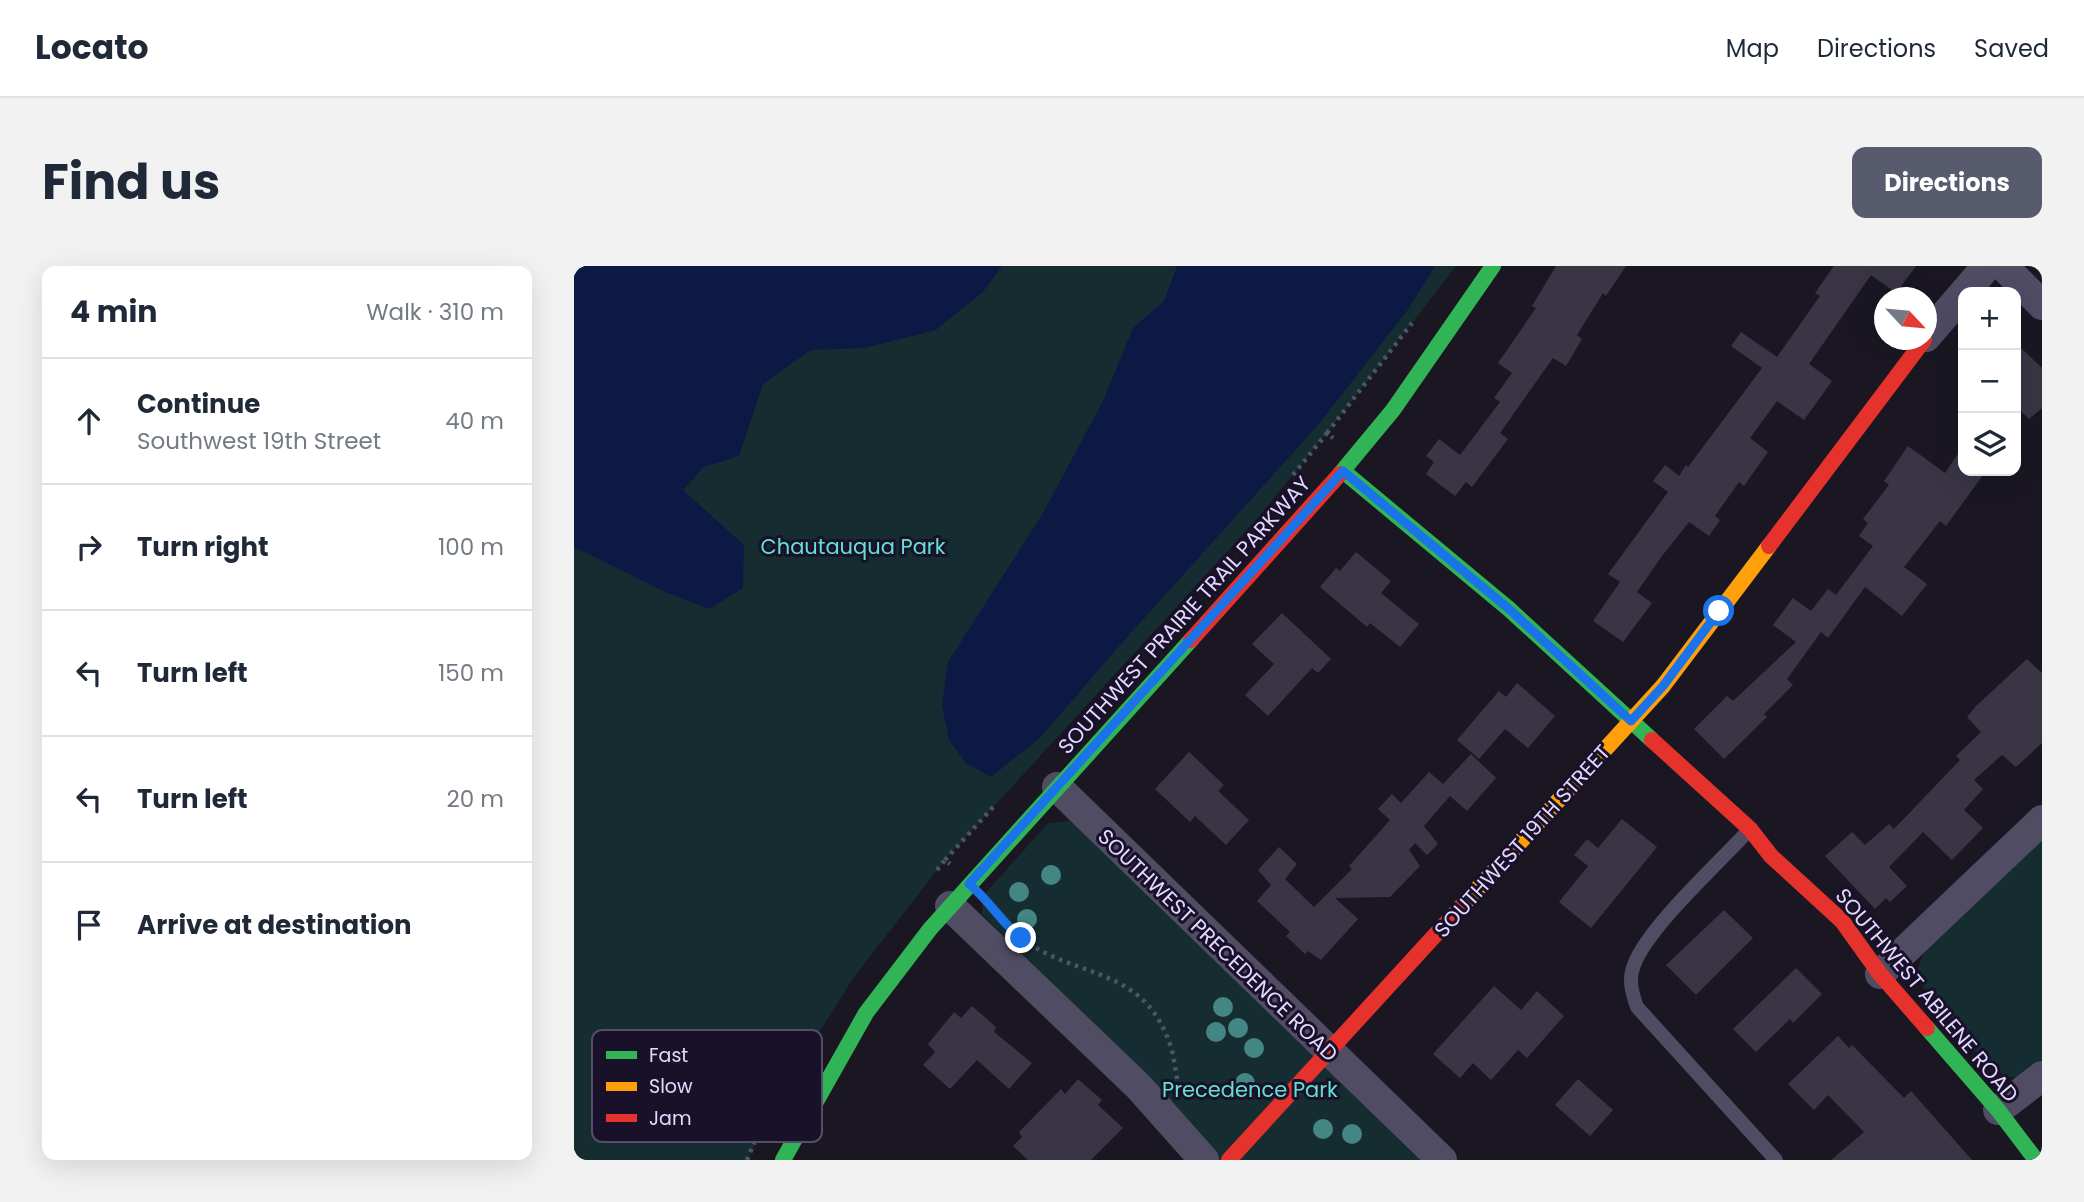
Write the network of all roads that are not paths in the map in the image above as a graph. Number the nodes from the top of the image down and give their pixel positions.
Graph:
1 (1493, 266) edge
2 (1987, 266) edge
3 (2003, 266) edge
4 (2042, 305) edge
5 (1937, 324) edge
6 (1916, 350) edge
7 (1343, 471) junction
8 (1631, 721) junction
9 (1057, 787) junction
10 (2042, 820) edge
11 (1750, 829) junction
12 (950, 906) junction
13 (1880, 974) junction
14 (1330, 1052) junction
15 (2042, 1076) edge
16 (822, 1086) edge
17 (1998, 1110) junction
18 (793, 1142) edge
19 (783, 1160) edge
20 (1204, 1160) edge
21 (1229, 1160) edge
22 (1442, 1160) edge
23 (1776, 1160) edge
24 (2036, 1160) edge

1 - 7 street, SOUTHWEST PRAIRIE TRAIL PARKWAY
2 - 5 street, SOUTHWEST 19TH STREET
3 - 4 street
6 - 8 street, SOUTHWEST 19TH STREET
7 - 8 street, SOUTHWEST ABILENE ROAD
7 - 9 street, SOUTHWEST PRAIRIE TRAIL PARKWAY
8 - 11 street, SOUTHWEST ABILENE ROAD
8 - 14 street, SOUTHWEST 19TH STREET
9 - 12 street, SOUTHWEST PRAIRIE TRAIL PARKWAY
9 - 14 street, SOUTHWEST PRECEDENCE ROAD
10 - 13 street
11 - 13 street, SOUTHWEST ABILENE ROAD
11 - 23 lane
12 - 16 street, SOUTHWEST PRAIRIE TRAIL PARKWAY
12 - 20 street
13 - 17 street, SOUTHWEST ABILENE ROAD
14 - 21 street, SOUTHWEST 19TH STREET
14 - 22 street, SOUTHWEST PRECEDENCE ROAD
15 - 17 street
17 - 24 street, SOUTHWEST ABILENE ROAD
18 - 19 street, SOUTHWEST PRAIRIE TRAIL PARKWAY

